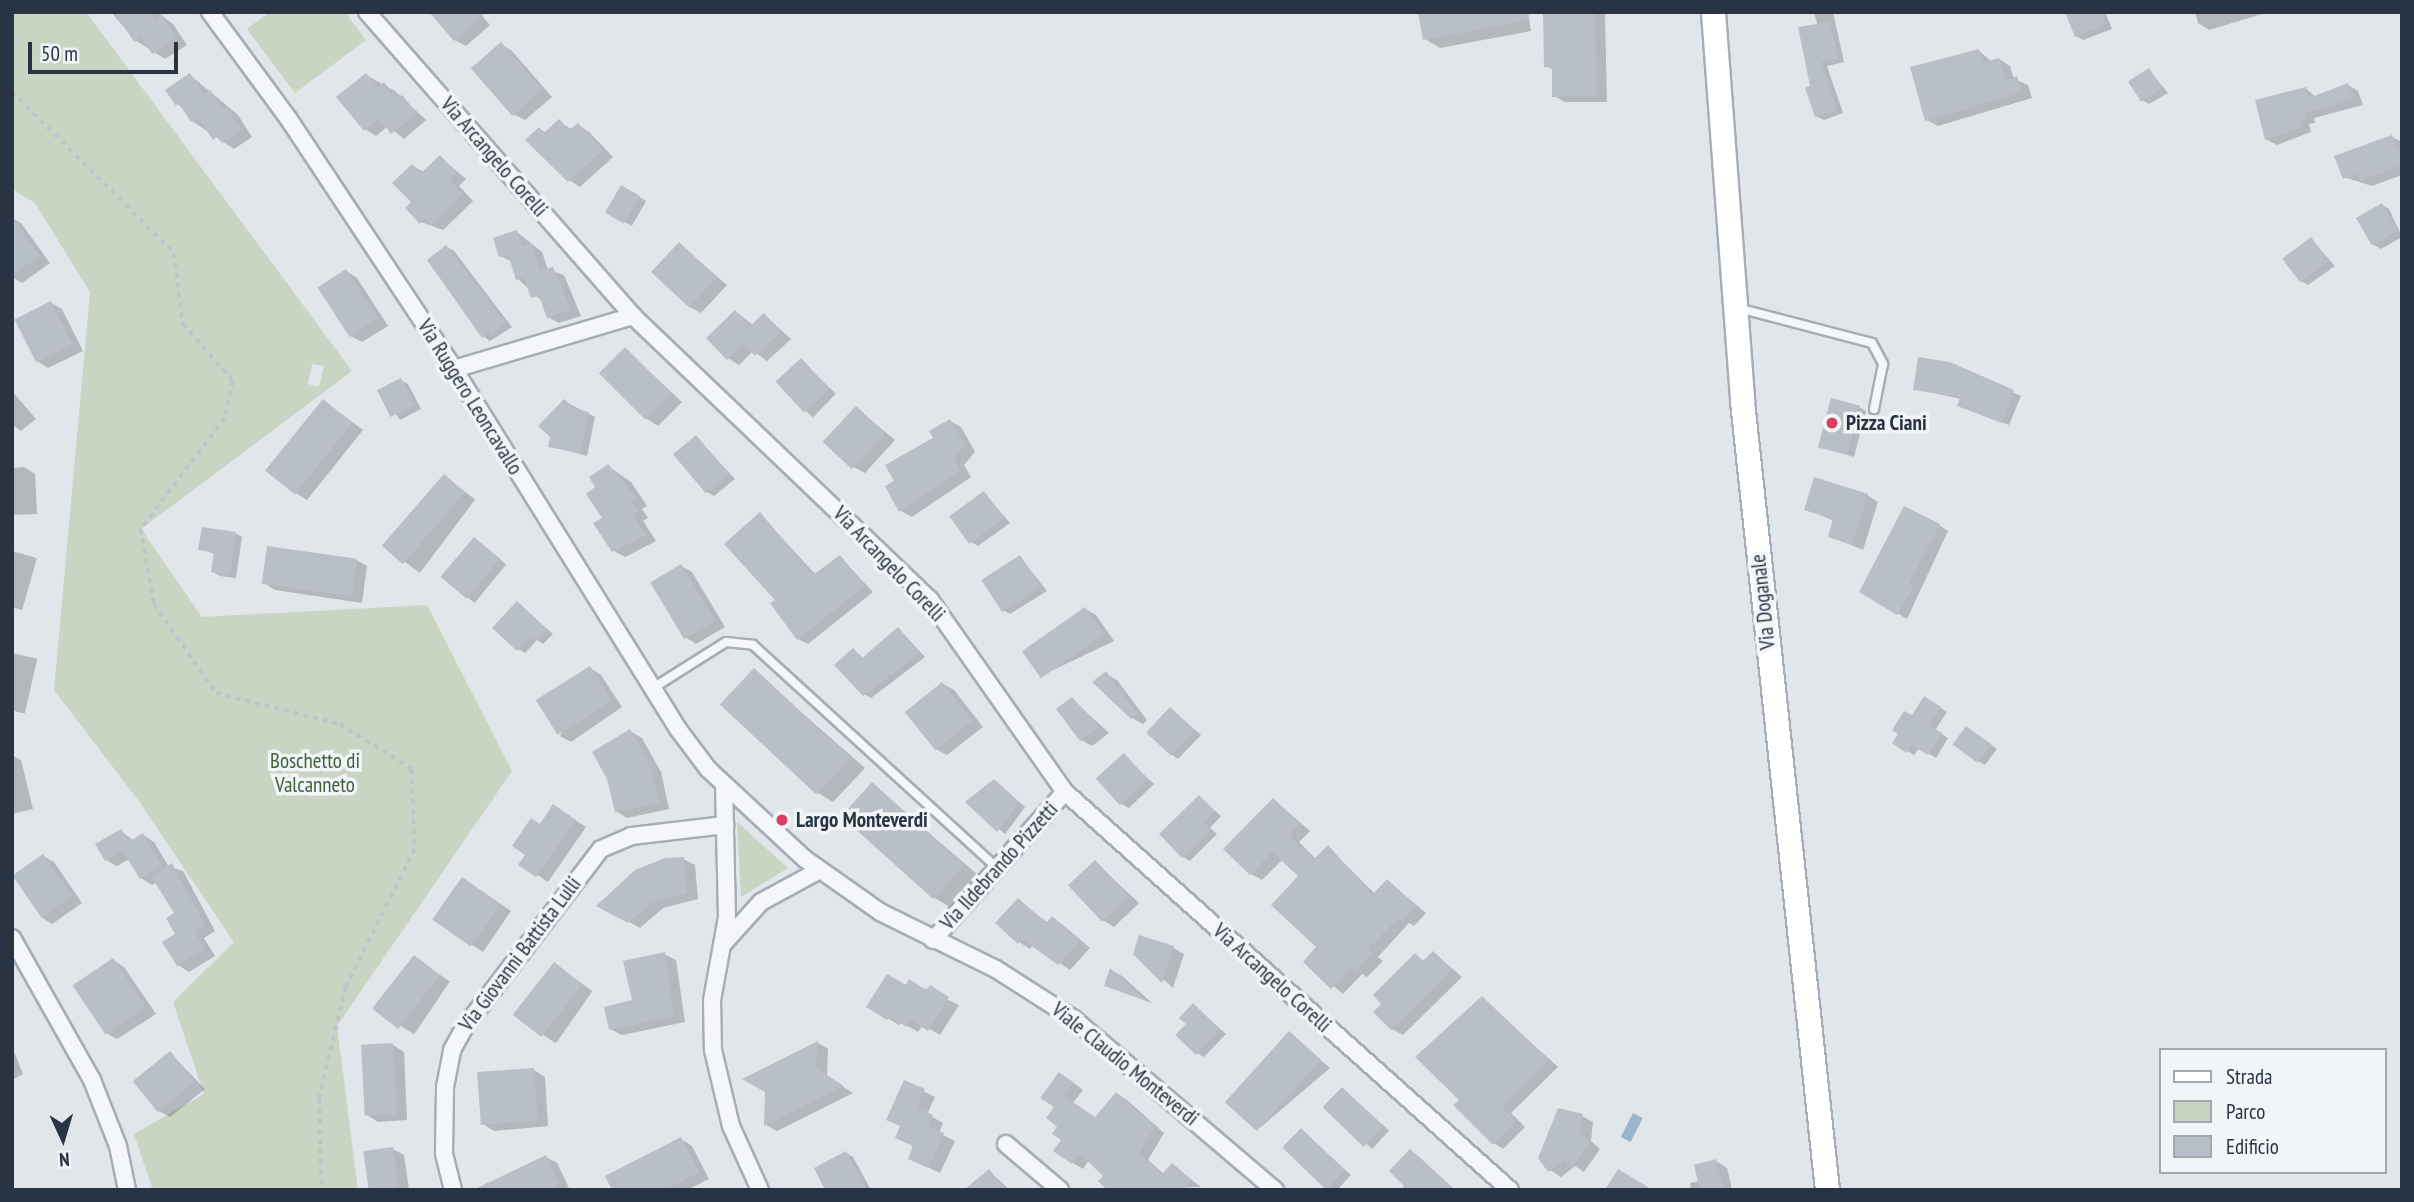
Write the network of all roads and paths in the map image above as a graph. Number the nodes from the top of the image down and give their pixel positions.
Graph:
1 (210, 12) edge
2 (367, 12) edge
3 (1713, 12) edge
4 (12, 92) edge
5 (1735, 307) junction
6 (633, 316) junction
7 (454, 369) junction
8 (1874, 409) dead end
9 (653, 688) junction
10 (724, 785) junction
11 (1065, 792) junction
12 (725, 825) junction
13 (998, 868) junction
14 (820, 870) junction
15 (12, 938) edge
16 (933, 940) junction
17 (724, 943) junction
18 (1006, 1144) dead end
19 (127, 1190) edge
20 (322, 1190) edge
21 (453, 1190) edge
22 (760, 1190) edge
23 (1060, 1190) edge
24 (1275, 1190) edge
25 (1510, 1190) edge
26 (1828, 1190) edge

1 - 7 street, Via Ruggero Leoncavallo
2 - 6 street, Via Arcangelo Corelli
3 - 5 main road, Via Doganale
4 - 20 path
5 - 8 lane
5 - 26 main road, Via Doganale
6 - 7 street
6 - 11 street, Via Arcangelo Corelli
7 - 9 street, Via Ruggero Leoncavallo
9 - 10 street, Via Ruggero Leoncavallo
9 - 13 lane
10 - 12 street
10 - 14 street, Via Ruggero Leoncavallo
11 - 13 street, Via Ildebrando Pizzetti
11 - 25 street, Via Arcangelo Corelli
12 - 17 street
12 - 21 street, Via Giovanni Battista Lulli
13 - 16 street, Via Ildebrando Pizzetti
14 - 16 street, Viale Claudio Monteverdi
14 - 17 street
15 - 19 street
16 - 24 street, Viale Claudio Monteverdi
17 - 22 street
18 - 23 street

